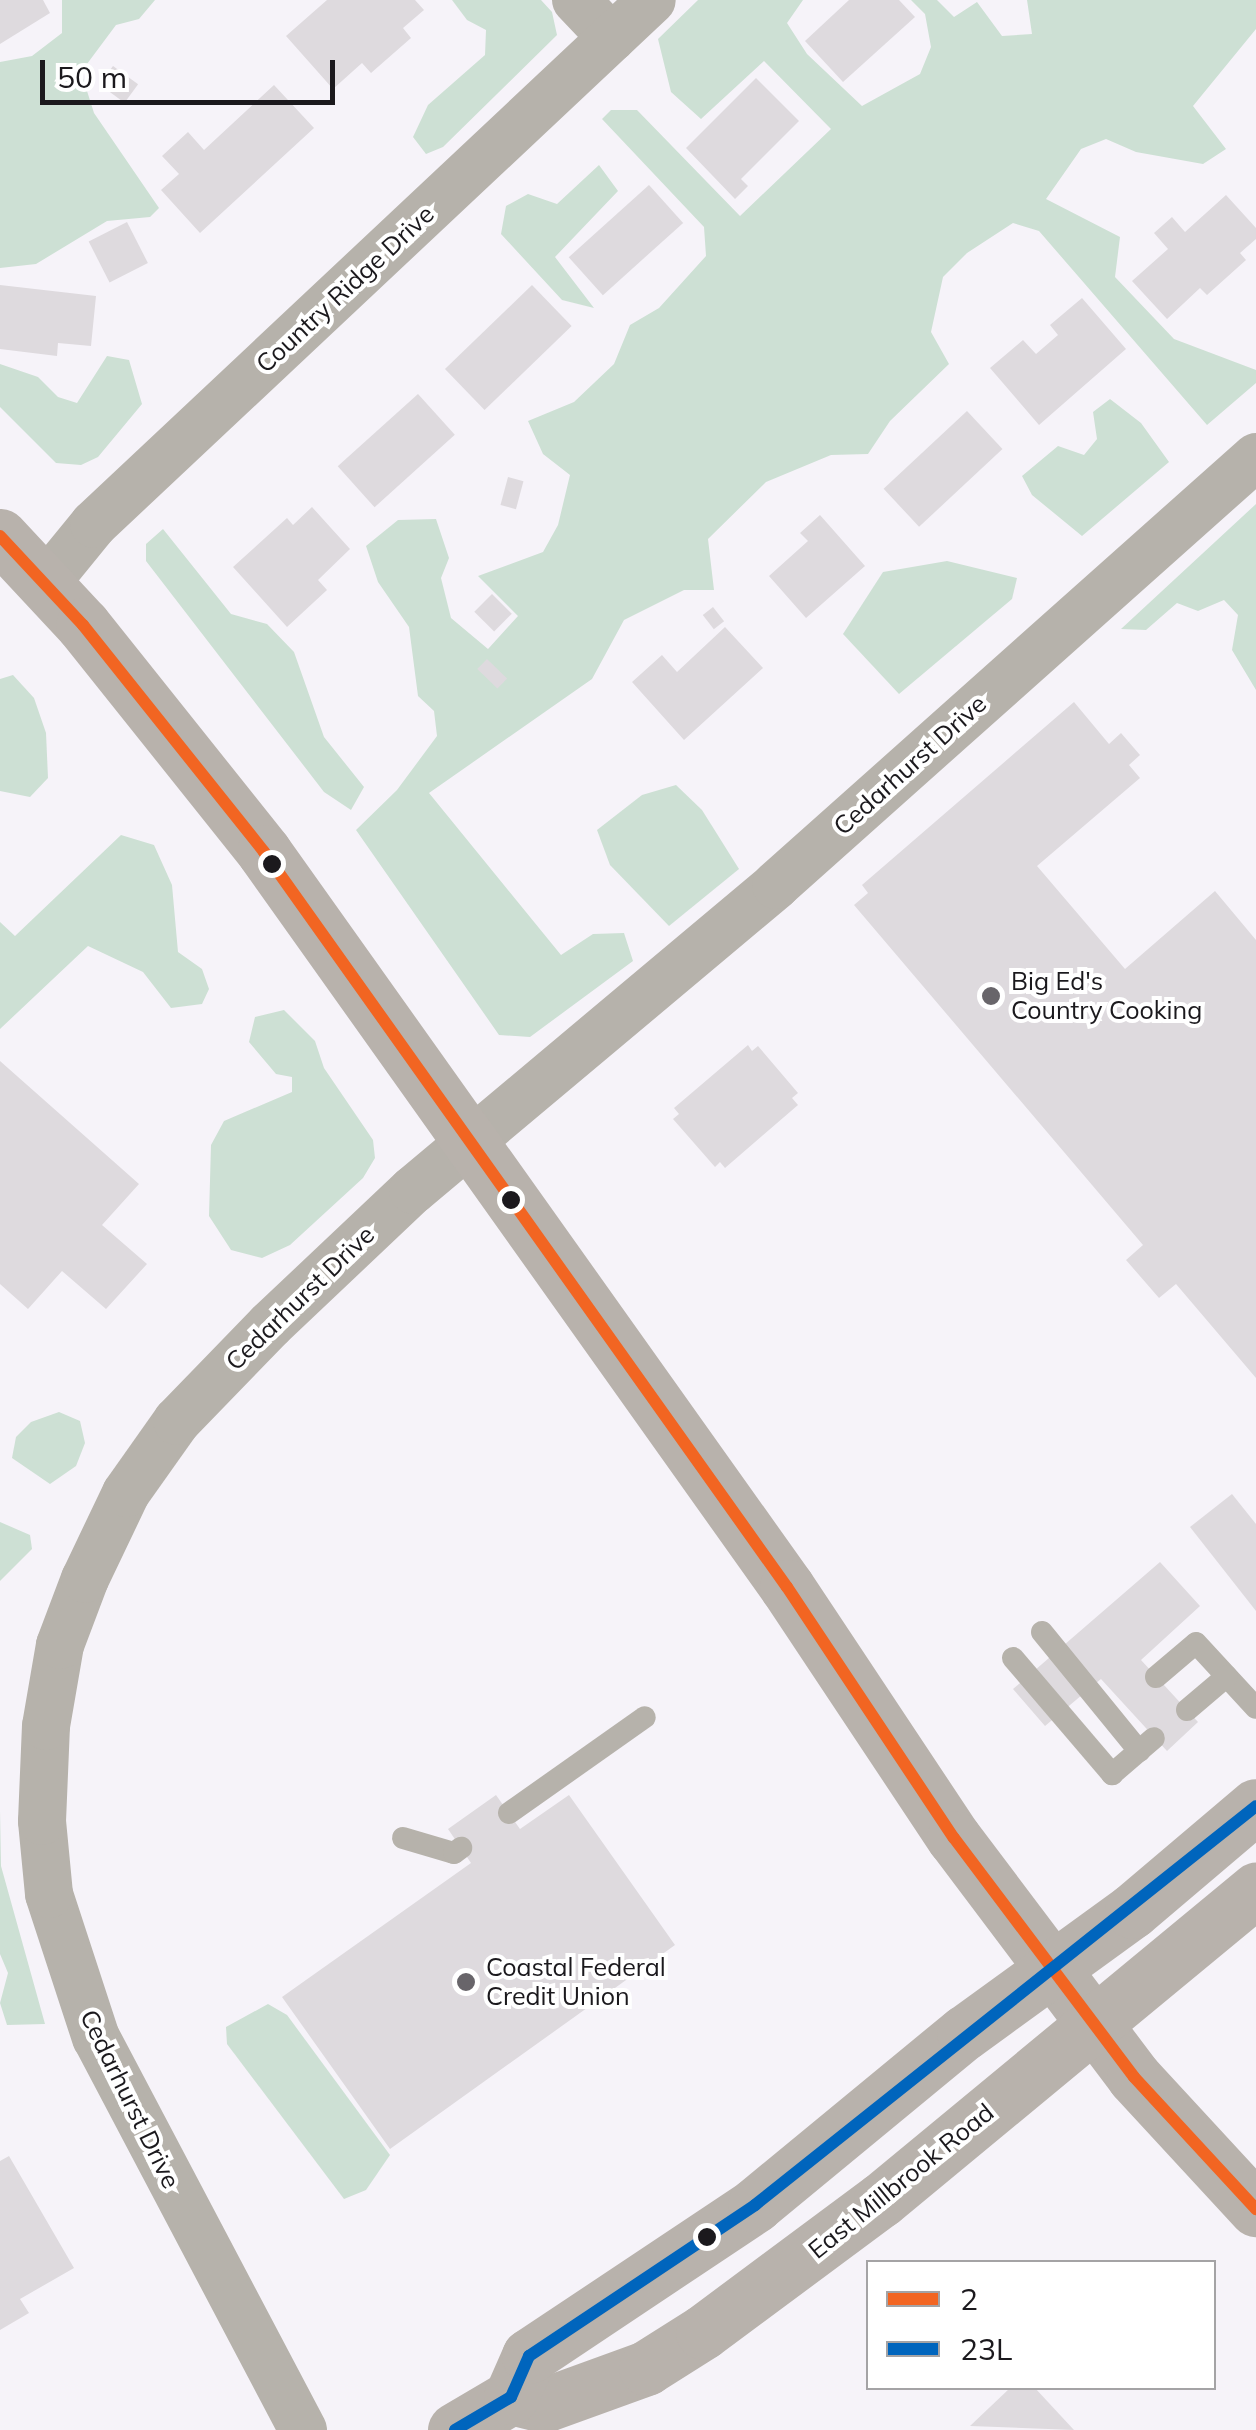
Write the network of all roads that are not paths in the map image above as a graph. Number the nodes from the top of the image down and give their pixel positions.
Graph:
1 (576, 0) edge
2 (652, 0) edge
3 (612, 38) junction
4 (1256, 457) edge
5 (0, 536) edge
6 (45, 584) junction
7 (473, 1139) junction
8 (1042, 1632) dead end
9 (1013, 1658) dead end
10 (1227, 1676) junction
11 (1156, 1677) dead end
12 (1256, 1708) edge
13 (1187, 1710) dead end
14 (1118, 1711) junction
15 (645, 1717) dead end
16 (1084, 1741) junction
17 (1256, 1806) edge
18 (510, 1813) dead end
19 (403, 1838) dead end
20 (461, 1848) dead end
21 (1256, 1890) edge
22 (1051, 1968) junction
23 (1094, 2026) junction
24 (1256, 2209) edge
25 (511, 2396) junction
26 (303, 2430) edge
27 (454, 2430) edge

1 - 3 street
2 - 3 street, Country Ridge Drive
3 - 6 street, Country Ridge Drive
4 - 7 street, Cedarhurst Drive
5 - 6 main road
6 - 7 main road
7 - 22 main road
7 - 26 street, Cedarhurst Drive
8 - 14 lane
9 - 16 lane
10 - 11 lane
10 - 12 lane
10 - 13 lane
14 - 16 lane
14 - 16 lane
15 - 18 lane
17 - 22 main road
19 - 20 lane
21 - 23 main road, East Millbrook Road
22 - 23 main road
22 - 25 main road
23 - 24 main road
23 - 25 main road, East Millbrook Road
25 - 27 main road

